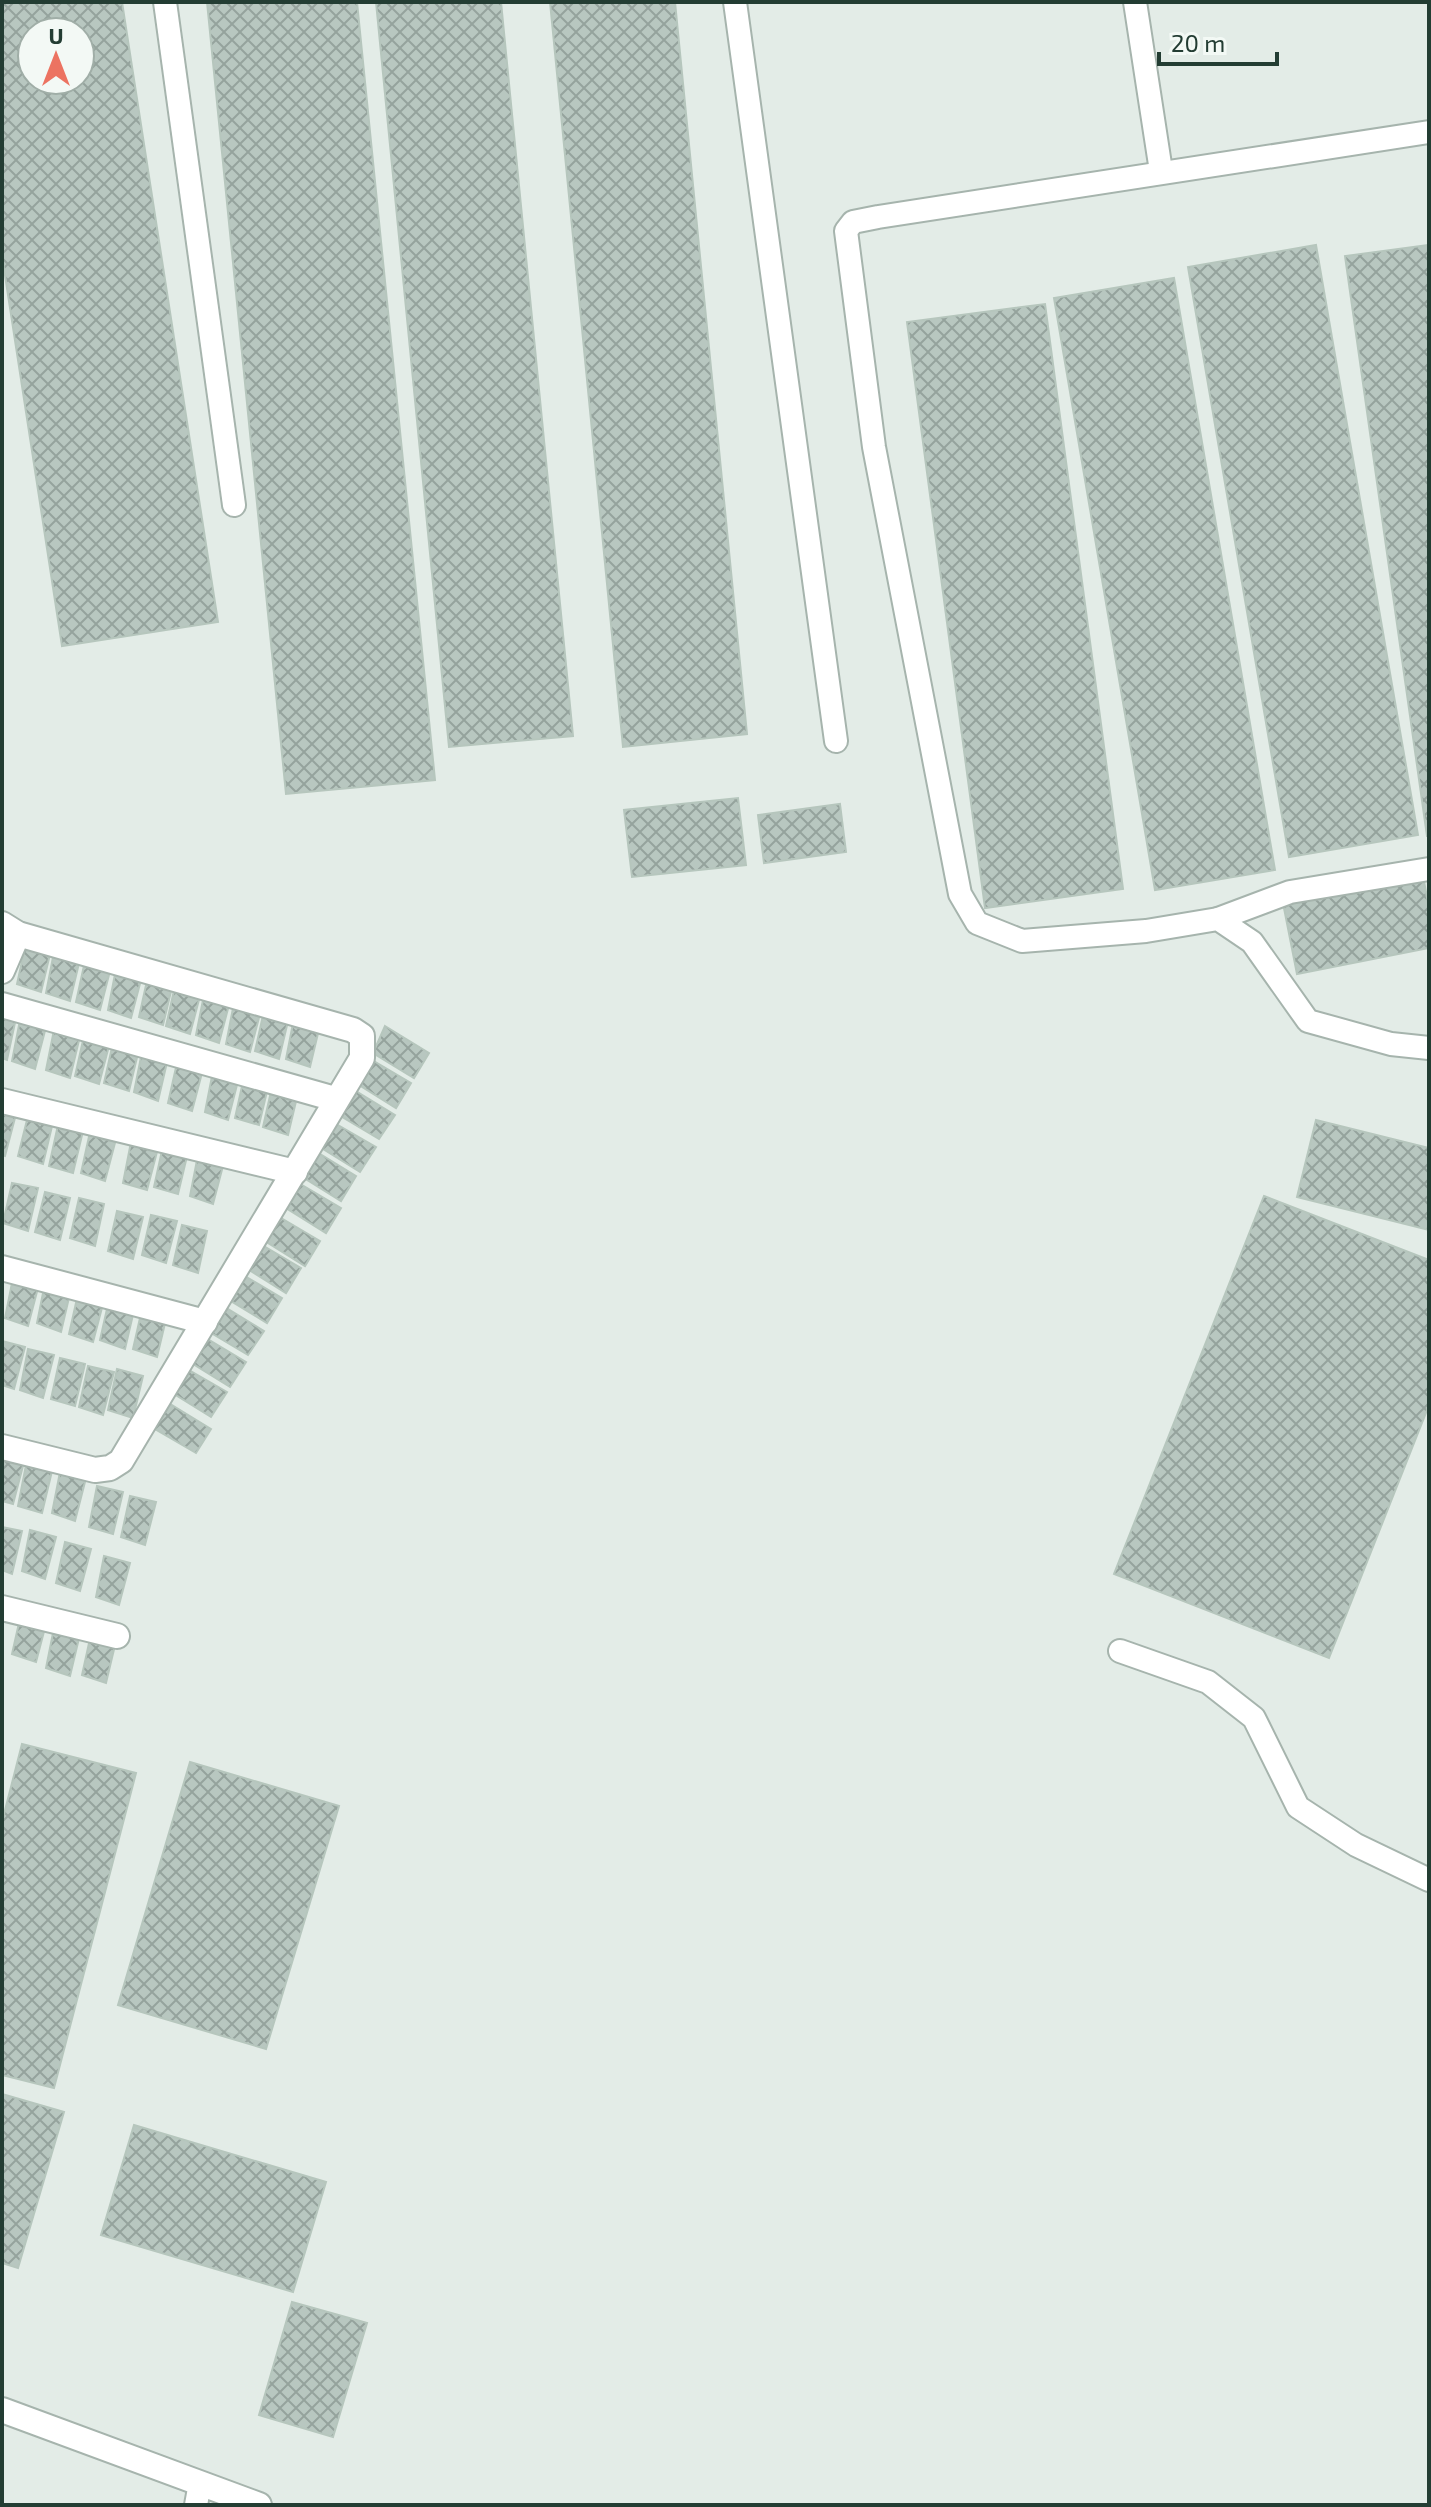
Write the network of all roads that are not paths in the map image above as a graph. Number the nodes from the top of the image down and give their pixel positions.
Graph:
1 (165, 2) edge
2 (735, 2) edge
3 (1135, 2) edge
4 (1429, 132) edge
5 (1161, 171) junction
6 (234, 505) dead end
7 (836, 741) dead end
8 (1429, 869) edge
9 (1218, 919) junction
10 (10, 929) edge
11 (2, 971) edge
12 (2, 1005) edge
13 (1429, 1048) edge
14 (335, 1099) junction
15 (2, 1101) edge
16 (295, 1172) junction
17 (2, 1268) edge
18 (205, 1322) junction
19 (2, 1447) edge
20 (2, 1608) edge
21 (117, 1636) dead end
22 (1120, 1651) dead end
23 (1429, 1880) edge
24 (2, 2410) edge
25 (198, 2494) edge
26 (259, 2505) edge

1 - 6 lane
2 - 7 lane
3 - 5 lane
4 - 5 lane
5 - 9 lane
8 - 9 lane
9 - 13 lane
10 - 11 street
10 - 14 street
12 - 14 street
14 - 16 street
15 - 16 street
16 - 18 street
17 - 18 street
18 - 19 street
20 - 21 street
22 - 23 lane
24 - 25 street
25 - 26 street

